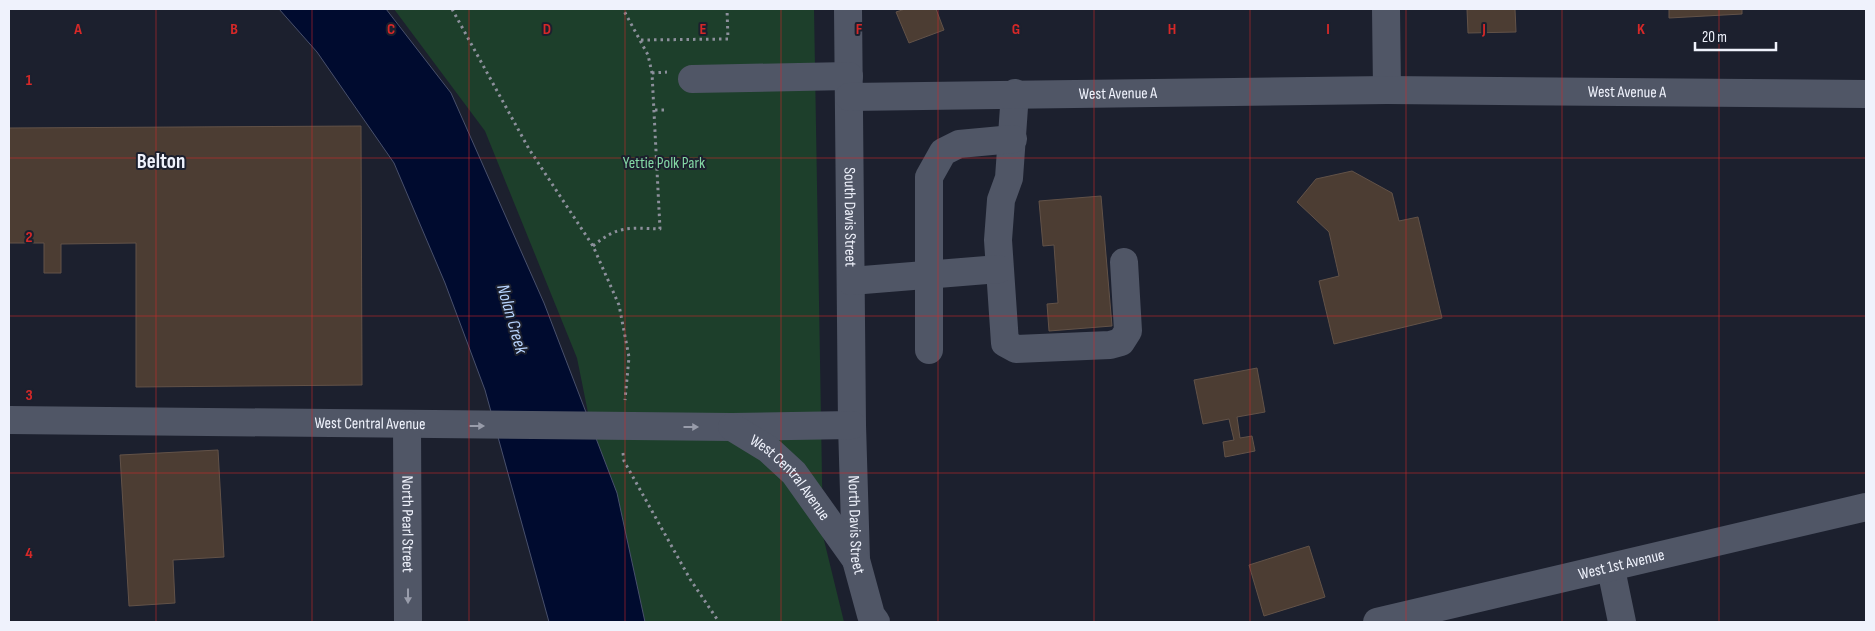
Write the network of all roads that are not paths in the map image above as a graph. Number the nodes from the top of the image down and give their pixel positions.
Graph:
1 (848, 9) edge
2 (1386, 9) edge
3 (679, 76) road end
4 (849, 86) junction
5 (1387, 90) junction
6 (1015, 94) junction
7 (1866, 94) edge
8 (1013, 139) junction
9 (1124, 262) dead end
10 (999, 269) junction
11 (928, 275) junction
12 (851, 281) junction
13 (929, 350) dead end
14 (9, 420) edge
15 (418, 425) junction
16 (852, 425) junction
17 (732, 428) junction
18 (1866, 507) edge
19 (856, 560) junction
20 (1611, 569) junction
21 (408, 622) edge
22 (876, 622) edge
23 (1377, 622) edge
24 (1622, 622) edge

1 - 4 street, South Davis Street
2 - 5 street
3 - 4 street, West Avenue A
4 - 6 street, West Avenue A
4 - 12 street, South Davis Street
5 - 6 street, West Avenue A
5 - 7 street, West Avenue A
6 - 8 street
8 - 10 street
8 - 11 street
9 - 10 street
10 - 11 street
11 - 12 street
11 - 13 street
12 - 16 street, South Davis Street
14 - 15 street, West Central Avenue
15 -> 17 street, West Central Avenue
15 -> 21 street, North Pearl Street
16 - 17 street, West Central Avenue
16 - 19 street, North Davis Street
17 - 19 street, West Central Avenue
18 - 20 street, West 1st Avenue
19 - 22 street, North Davis Street
20 - 23 street, West 1st Avenue
20 - 24 street

